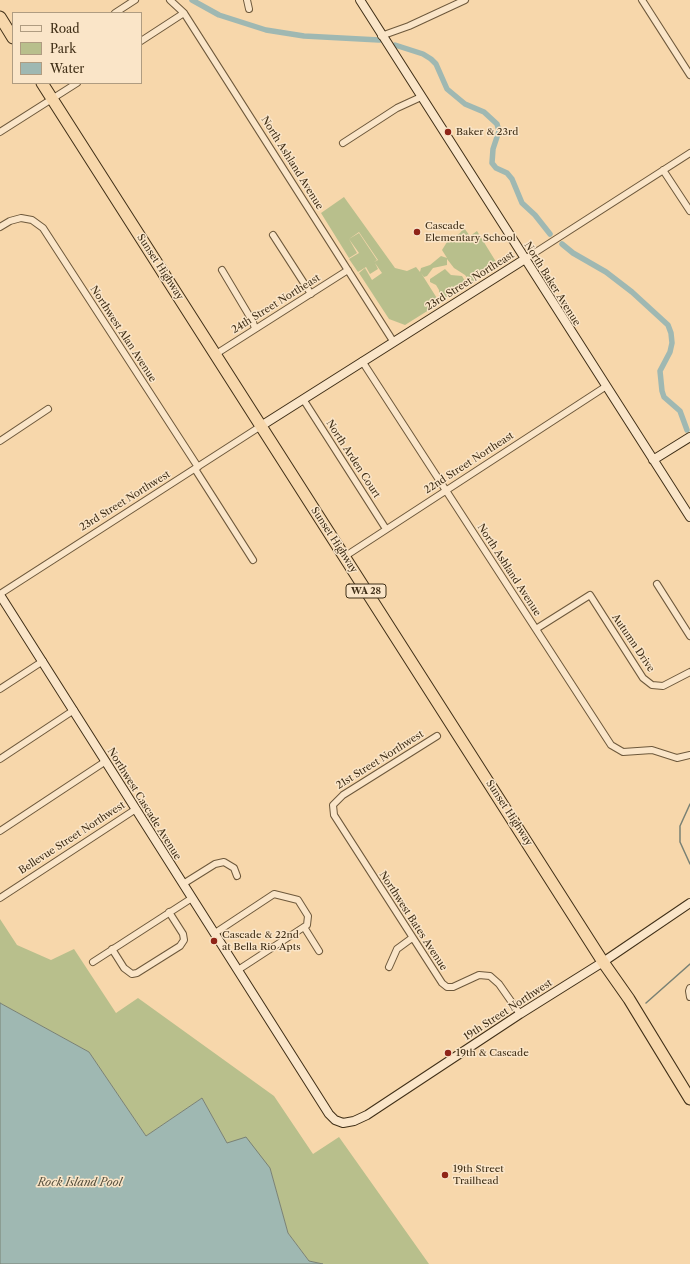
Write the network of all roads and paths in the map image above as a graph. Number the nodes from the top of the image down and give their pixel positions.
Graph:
1 (135, 0) edge
2 (170, 0) edge
3 (247, 0) edge
4 (360, 0) edge
5 (465, 0) edge
6 (642, 0) edge
7 (249, 9) dead end
8 (117, 12) edge
9 (184, 13) junction
10 (0, 18) edge
11 (12, 36) edge
12 (381, 36) junction
13 (142, 40) edge
14 (690, 75) edge
15 (43, 84) edge
16 (75, 84) edge
17 (421, 97) junction
18 (52, 99) junction
19 (0, 132) edge
20 (343, 143) dead end
21 (690, 153) edge
22 (663, 170) junction
23 (690, 211) edge
24 (0, 227) edge
25 (273, 235) dead end
26 (525, 258) junction
27 (222, 270) dead end
28 (348, 270) junction
29 (311, 294) junction
30 (255, 329) junction
31 (393, 341) junction
32 (216, 354) junction
33 (362, 361) junction
34 (606, 387) junction
35 (303, 399) junction
36 (48, 409) dead end
37 (261, 426) junction
38 (690, 437) edge
39 (0, 441) edge
40 (653, 460) junction
41 (196, 468) junction
42 (446, 490) junction
43 (690, 517) edge
44 (386, 529) junction
45 (344, 557) junction
46 (253, 560) dead end
47 (657, 584) dead end
48 (0, 594) edge
49 (536, 629) junction
50 (690, 636) edge
51 (43, 661) junction
52 (690, 672) edge
53 (0, 689) edge
54 (74, 710) junction
55 (437, 736) dead end
56 (690, 755) edge
57 (0, 760) edge
58 (106, 761) junction
59 (136, 809) junction
60 (339, 825) joint
61 (0, 831) edge
62 (237, 876) dead end
63 (183, 884) junction
64 (0, 898) edge
65 (192, 898) junction
66 (690, 903) edge
67 (169, 912) junction
68 (304, 927) junction
69 (215, 933) junction
70 (412, 938) junction
71 (112, 949) junction
72 (319, 950) dead end
73 (93, 962) dead end
74 (603, 962) junction
75 (389, 967) dead end
76 (238, 970) junction
77 (690, 988) edge
78 (690, 997) edge
79 (520, 1014) junction
80 (687, 1086) edge
81 (690, 1099) edge
82 (343, 1123) joint

1 - 8 street
2 - 9 street, North Ashland Avenue
3 - 7 street
4 - 12 street, North Baker Avenue
5 - 12 street
6 - 14 street
9 - 13 street
9 - 28 street, North Ashland Avenue
10 - 11 highway
12 - 17 street, North Baker Avenue
15 - 18 highway, Sunset Highway / WA 28
16 - 18 street
17 - 20 street
17 - 26 street, North Baker Avenue
18 - 19 street
18 - 32 highway, Sunset Highway / WA 28
21 - 22 street, 23rd Street Northeast
22 - 23 street
22 - 26 street, 23rd Street Northeast
24 - 41 street, Northwest Alan Avenue
25 - 29 street
26 - 31 street, 23rd Street Northeast
26 - 34 street, North Baker Avenue
27 - 30 street
28 - 29 street, 24th Street Northeast
28 - 31 street, North Ashland Avenue
29 - 30 street, 24th Street Northeast
30 - 32 street, 24th Street Northeast
31 - 33 street, 23rd Street Northeast
32 - 37 highway, Sunset Highway / WA 28
33 - 35 street, 23rd Street Northeast
33 - 42 street, North Ashland Avenue
34 - 40 street, North Baker Avenue
34 - 42 street, 22nd Street Northeast
35 - 37 street, 23rd Street Northeast
35 - 44 street, North Arden Court
36 - 39 street
37 - 41 street, 23rd Street Northwest
37 - 45 highway, Sunset Highway / WA 28
38 - 40 street
40 - 43 street, North Baker Avenue
41 - 46 street, Northwest Alan Avenue
41 - 48 street, 23rd Street Northwest
42 - 44 street, 22nd Street Northeast
42 - 49 street, North Ashland Avenue
44 - 45 street, 22nd Street Northeast
45 - 74 highway, Sunset Highway / WA 28
47 - 50 street
48 - 51 street, Northwest Cascade Avenue
49 - 52 street, Autumn Drive
49 - 56 street, North Ashland Avenue
51 - 53 street
51 - 54 street, Northwest Cascade Avenue
54 - 57 street
54 - 58 street, Northwest Cascade Avenue
55 - 60 street, 21st Street Northwest
58 - 59 street, Northwest Cascade Avenue
58 - 61 street
59 - 63 street, Northwest Cascade Avenue
59 - 64 street, Bellevue Street Northwest
60 - 70 street, Northwest Bates Avenue
62 - 63 street
63 - 65 street, Northwest Cascade Avenue
65 - 67 street
65 - 69 street, Northwest Cascade Avenue
66 - 74 street, 19th Street Northwest
67 - 71 street
67 - 71 street
68 - 69 street
68 - 72 street
68 - 76 street
69 - 76 street, Northwest Cascade Avenue
70 - 75 street
70 - 79 street, Northwest Bates Avenue
71 - 73 street
74 - 79 street, 19th Street Northwest
74 - 80 highway, Sunset Highway / WA 28
76 - 82 street, Northwest Cascade Avenue
77 - 78 street
79 - 82 street, 19th Street Northwest
80 - 81 highway, Sunset Highway / WA 28

